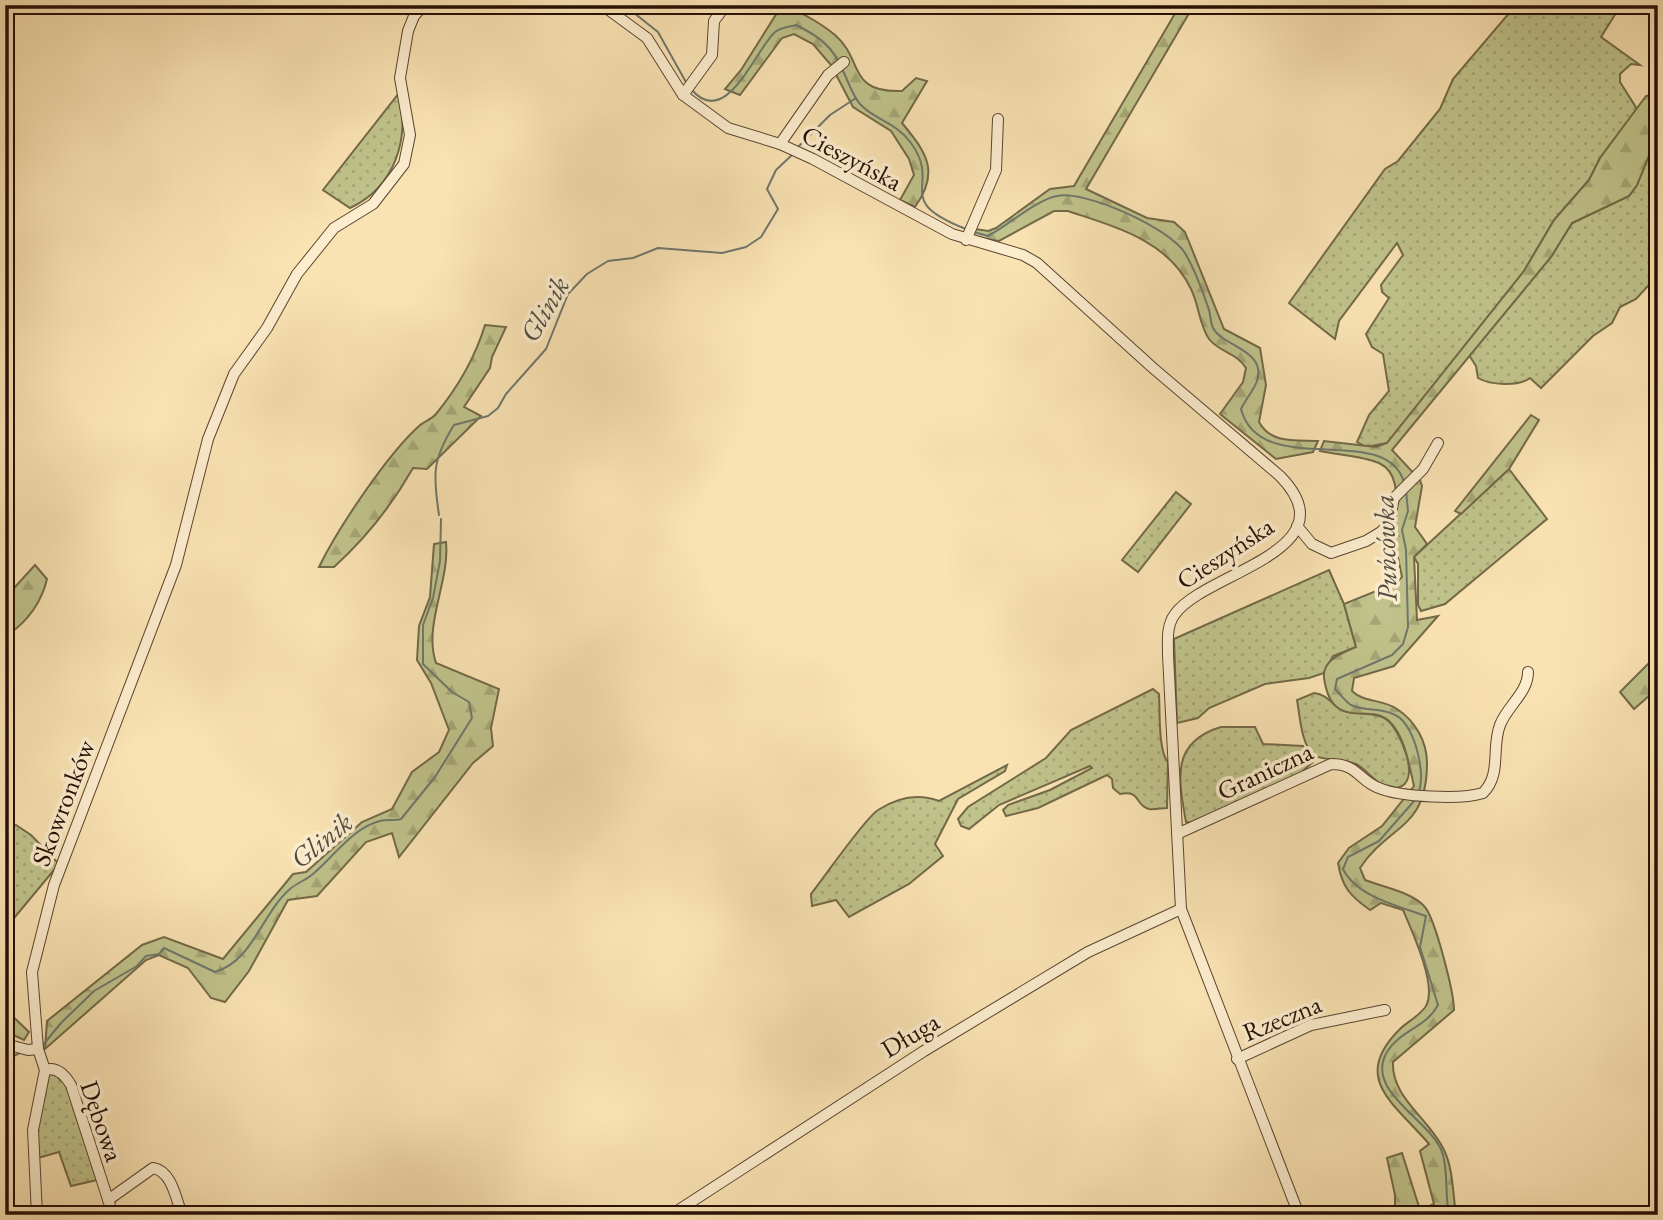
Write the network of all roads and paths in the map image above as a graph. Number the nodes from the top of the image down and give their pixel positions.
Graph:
1 (424, 5) edge
2 (726, 5) edge
3 (608, 7) edge
4 (841, 64) dead end
5 (687, 90) junction
6 (998, 119) dead end
7 (780, 144) junction
8 (969, 233) junction
9 (1438, 443) dead end
10 (1297, 526) junction
11 (1528, 672) dead end
12 (1177, 834) junction
13 (1181, 909) junction
14 (1385, 1010) dead end
15 (5, 1045) edge
16 (38, 1049) junction
17 (1237, 1059) junction
18 (45, 1070) junction
19 (108, 1200) junction
20 (37, 1215) edge
21 (113, 1215) edge
22 (182, 1215) edge
23 (671, 1215) edge
24 (1299, 1215) edge

1 - 16 street, Skowronków
2 - 5 street
3 - 5 street, Cieszyńska
4 - 7 street, Cieszyńska
5 - 7 street, Cieszyńska
6 - 8 street
7 - 8 street, Cieszyńska
8 - 10 street, Cieszyńska
9 - 10 street
10 - 12 street, Cieszyńska
11 - 12 street, Graniczna
12 - 13 street, Cieszyńska
13 - 17 street, Cieszyńska
13 - 23 street, Długa
14 - 17 street, Rzeczna
15 - 16 street
16 - 18 street, Skowronków
17 - 24 street, Cieszyńska
18 - 19 street, Dębowa
18 - 20 street
19 - 21 street, Dębowa
19 - 22 street, Dębowa

